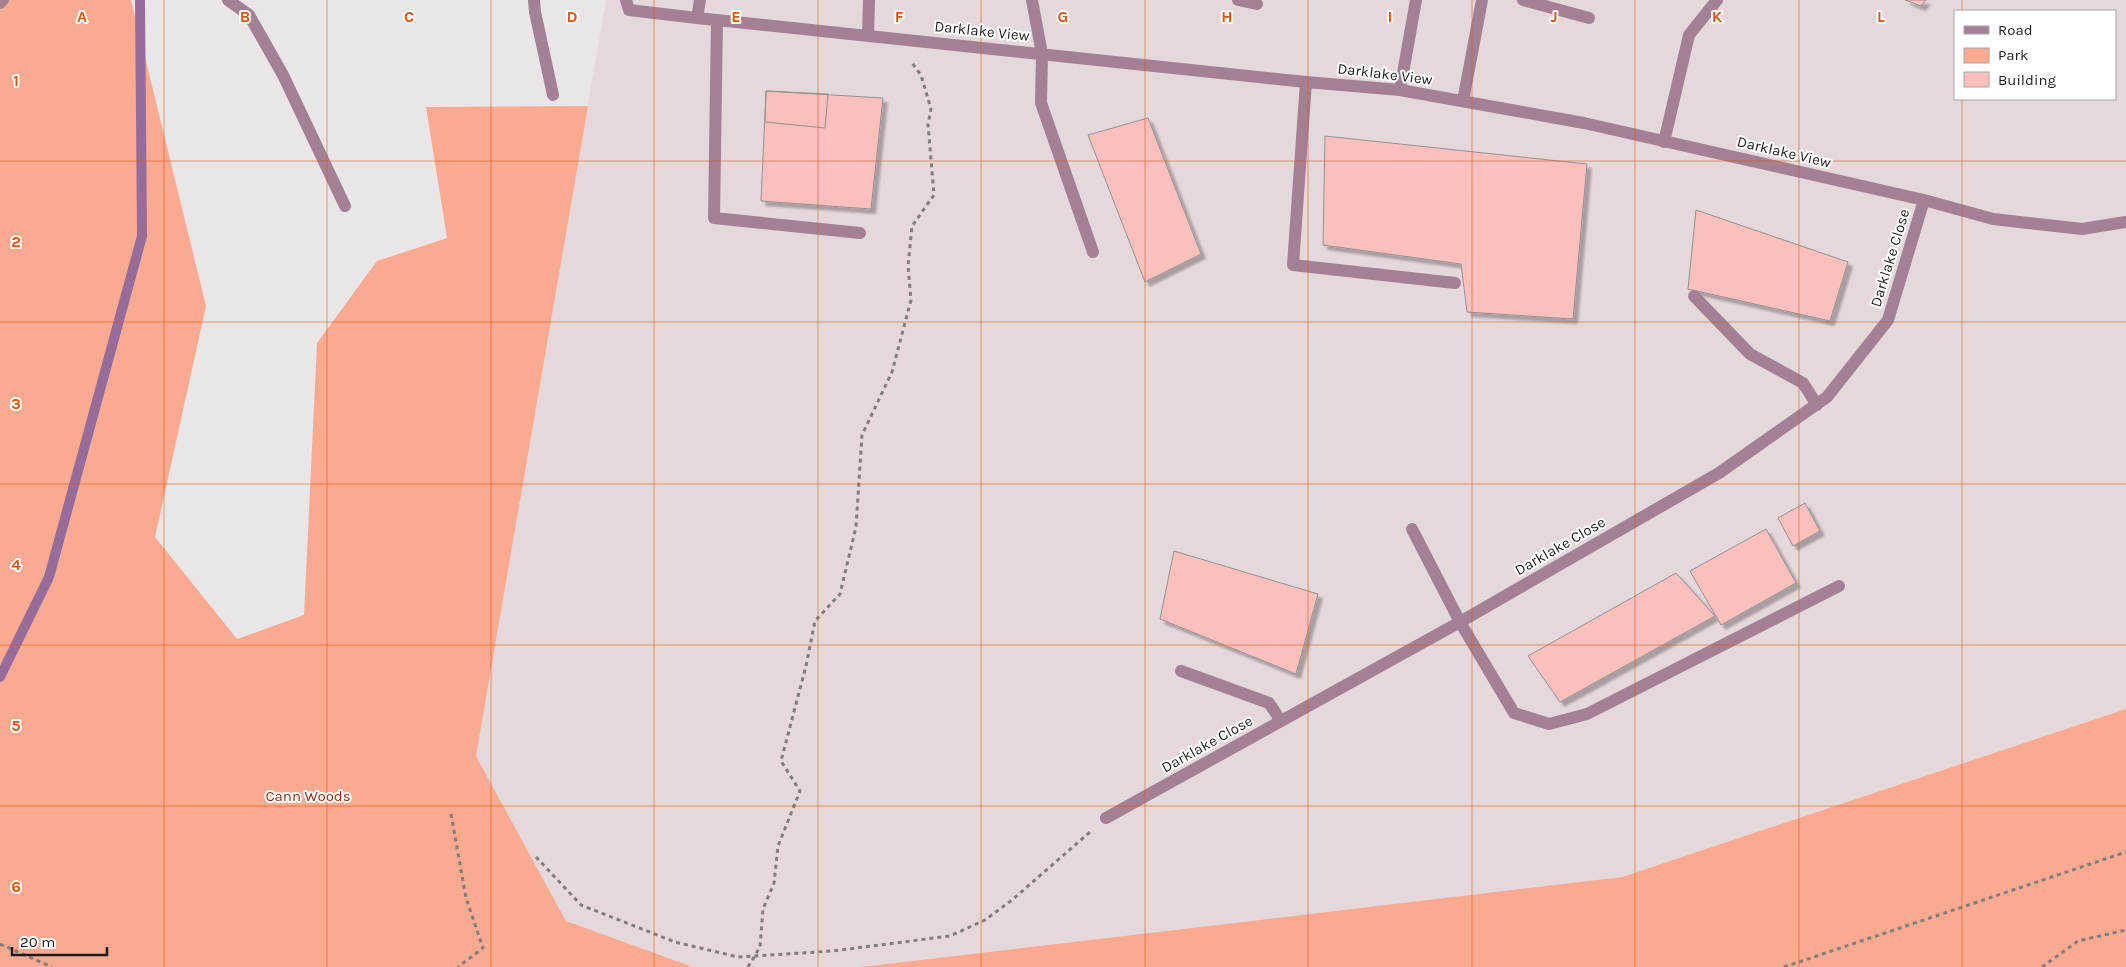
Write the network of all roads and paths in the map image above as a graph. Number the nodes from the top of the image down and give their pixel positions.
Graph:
1 (3, 0) edge
2 (228, 0) edge
3 (534, 0) edge
4 (700, 0) edge
5 (869, 0) edge
6 (1032, 0) edge
7 (1238, 0) edge
8 (1416, 0) edge
9 (1482, 0) edge
10 (1524, 0) edge
11 (1717, 0) edge
12 (0, 3) edge
13 (1257, 4) dead end
14 (627, 5) edge
15 (697, 18) junction
16 (1589, 18) dead end
17 (717, 20) junction
18 (868, 36) junction
19 (893, 39) junction
20 (1042, 54) junction
21 (1306, 82) junction
22 (1400, 90) junction
23 (553, 94) dead end
24 (1462, 101) junction
25 (1664, 142) junction
26 (1924, 200) junction
27 (345, 206) dead end
28 (2126, 222) edge
29 (860, 233) dead end
30 (1093, 252) dead end
31 (1455, 283) dead end
32 (1694, 296) dead end
33 (1817, 405) junction
34 (1412, 529) dead end
35 (1839, 586) dead end
36 (1460, 622) junction
37 (1181, 670) dead end
38 (1281, 721) junction
39 (451, 814) dead end
40 (1106, 818) joint
41 (2126, 852) edge
42 (536, 857) dead end
43 (2126, 930) edge
44 (0, 944) edge
45 (754, 956) junction
46 (52, 967) edge
47 (458, 967) edge
48 (748, 967) edge
49 (1784, 967) edge
50 (2042, 967) edge

1 - 12 street
2 - 27 street
3 - 23 street
4 - 15 street
5 - 18 street
6 - 20 street
7 - 13 street
8 - 22 street
9 - 24 street
10 - 16 street
11 - 25 street
14 - 15 street, Darklake View
15 - 17 street, Darklake View
17 - 18 street, Darklake View
17 - 29 street
18 - 19 street, Darklake View
19 - 20 street, Darklake View
19 - 45 path
20 - 21 street, Darklake View
20 - 30 street
21 - 22 street, Darklake View
21 - 31 street
22 - 24 street, Darklake View
24 - 25 street, Darklake View
25 - 26 street, Darklake View
26 - 28 street, Darklake View
26 - 33 street, Darklake Close
32 - 33 street
33 - 36 street, Darklake Close
34 - 36 street
35 - 36 street
36 - 38 street, Darklake Close
37 - 38 street
38 - 40 street, Darklake Close
39 - 47 path
40 - 45 path
41 - 49 path
42 - 45 path
43 - 50 path
44 - 46 path
45 - 48 path

